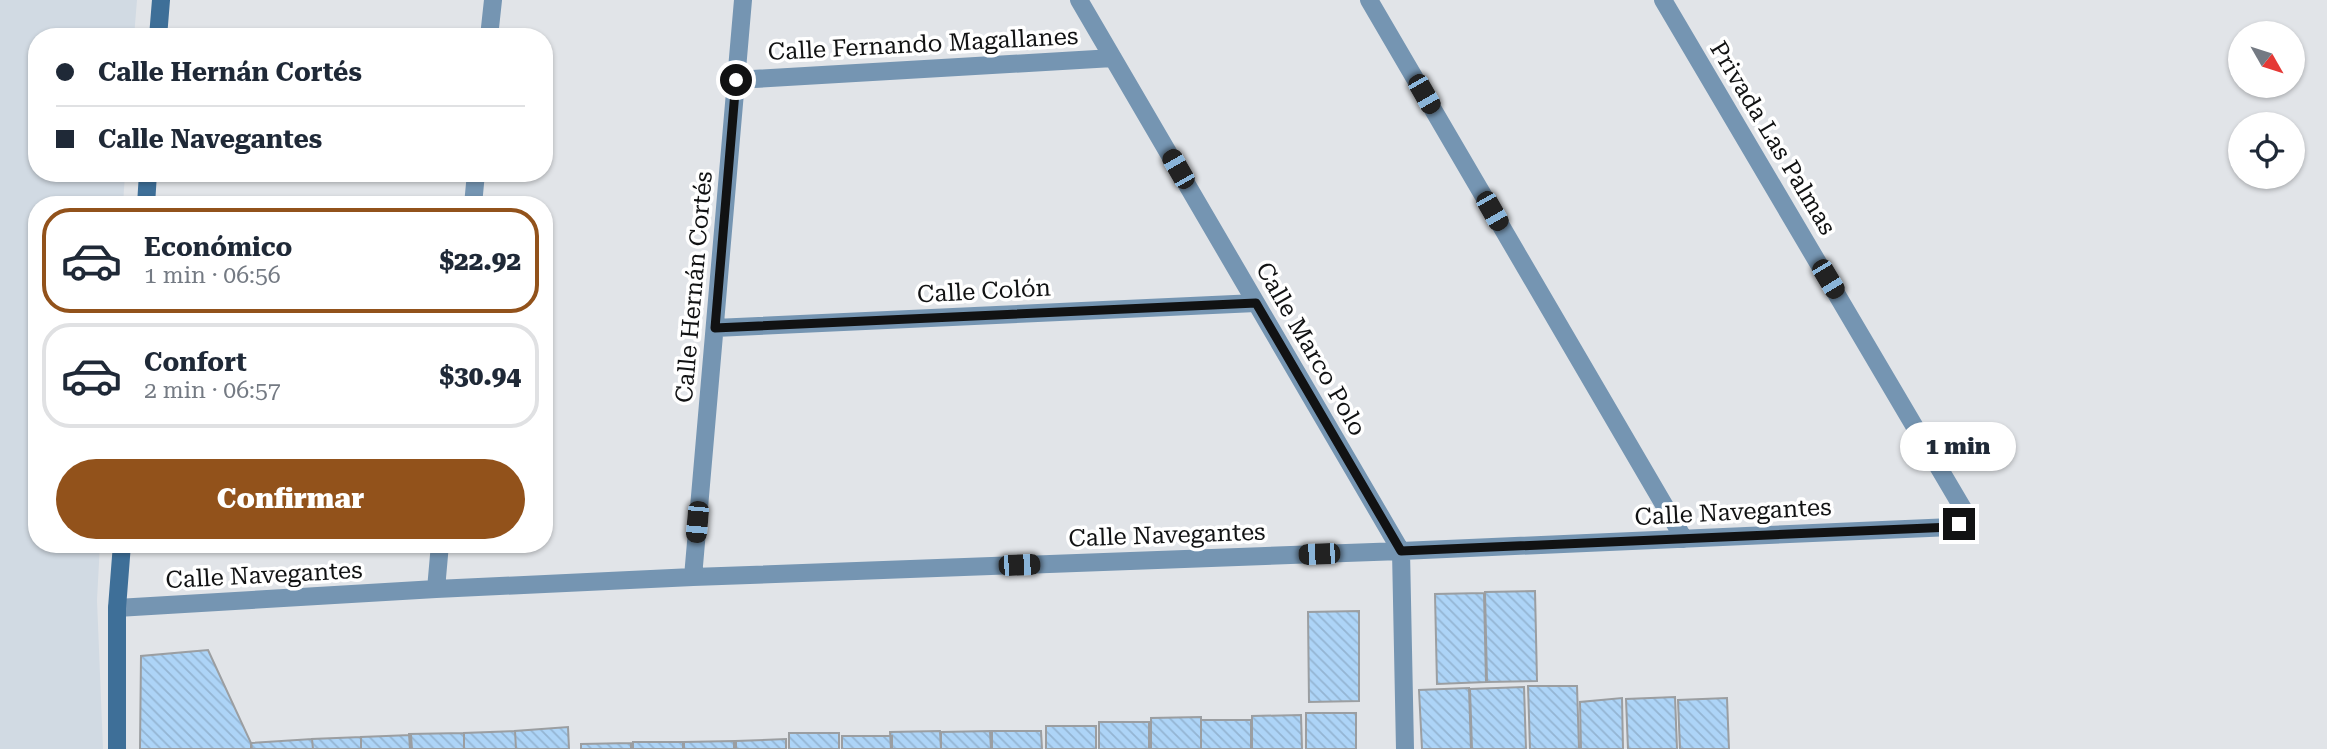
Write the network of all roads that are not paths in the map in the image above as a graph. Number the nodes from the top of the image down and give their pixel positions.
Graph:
1 (161, 0) edge
2 (493, 0) edge
3 (743, 0) edge
4 (1079, 0) edge
5 (1369, 0) edge
6 (1663, 0) edge
7 (159, 28) edge
8 (490, 28) edge
9 (1113, 58) junction
10 (736, 80) junction
11 (1256, 303) junction
12 (715, 328) junction
13 (1964, 519) joint
14 (1684, 539) junction
15 (1401, 551) junction
16 (121, 553) edge
17 (439, 553) edge
18 (692, 577) junction
19 (436, 589) junction
20 (117, 608) junction
21 (117, 749) edge
22 (1405, 749) edge

1 - 7 street
2 - 8 street
3 - 10 street, Calle Hernán Cortés
4 - 9 street, Calle Marco Polo
5 - 14 street
6 - 13 street, Privada Las Palmas
9 - 10 street, Calle Fernando Magallanes
9 - 11 street, Calle Marco Polo
10 - 12 street, Calle Hernán Cortés
11 - 12 street, Calle Colón
11 - 15 street, Calle Marco Polo
12 - 18 street, Calle Hernán Cortés
13 - 14 street, Calle Navegantes
14 - 15 street, Calle Navegantes
15 - 18 street, Calle Navegantes
15 - 22 street, Calle Marco Polo
16 - 20 street
17 - 19 street
18 - 19 street, Calle Navegantes
19 - 20 street, Calle Navegantes
20 - 21 street

